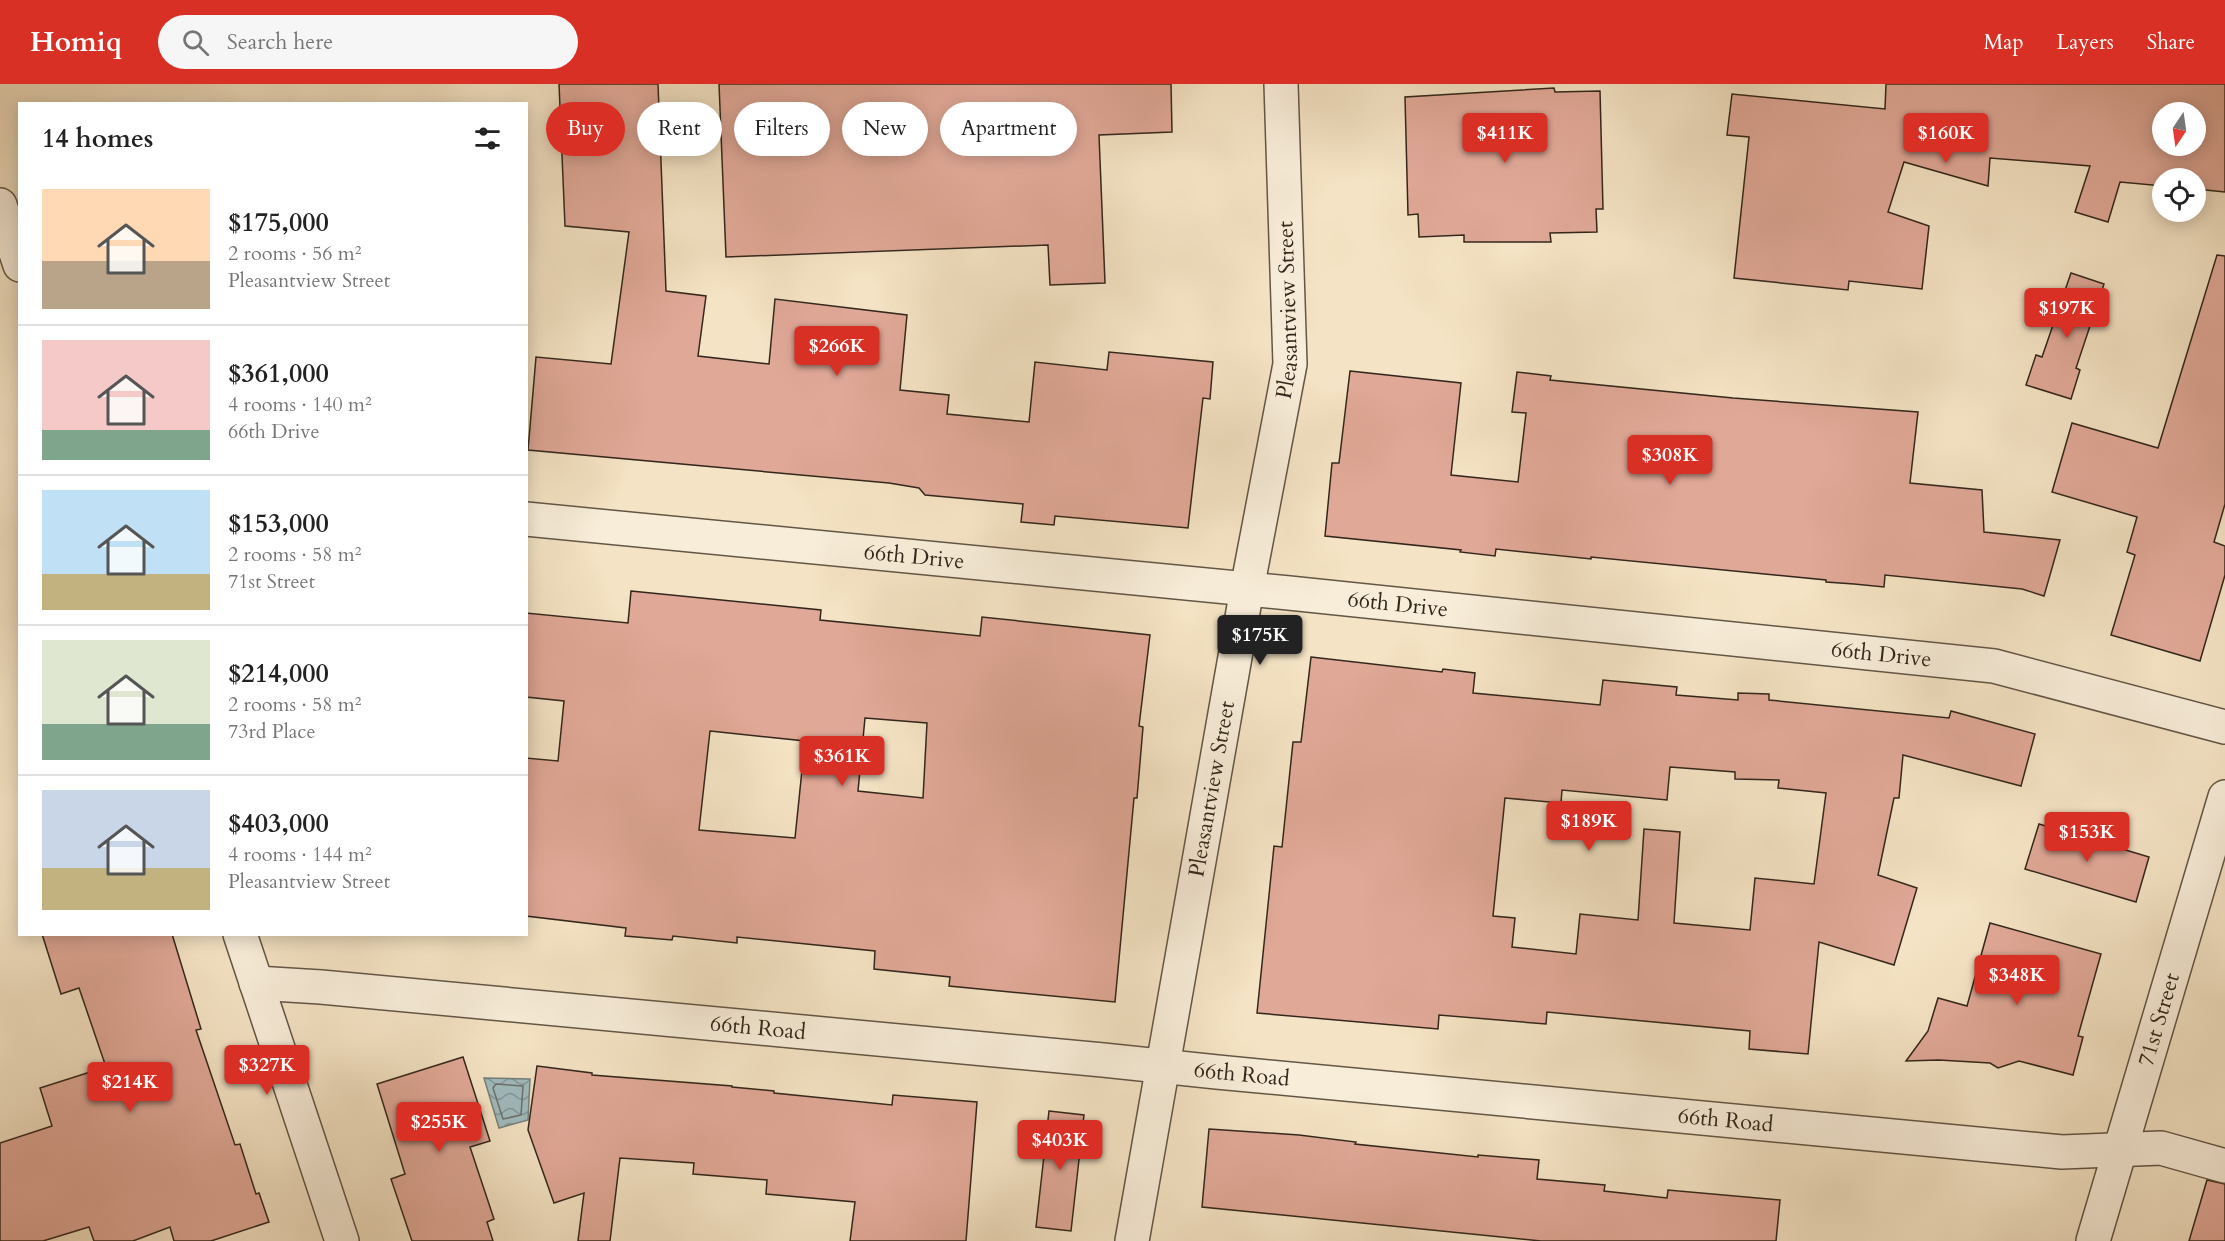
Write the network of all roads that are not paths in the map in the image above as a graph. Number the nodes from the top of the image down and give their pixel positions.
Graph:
1 (1281, 84) edge
2 (0, 205) edge
3 (18, 259) edge
4 (528, 519) edge
5 (1247, 589) junction
6 (2225, 727) edge
7 (2225, 797) edge
8 (241, 936) edge
9 (256, 983) junction
10 (1164, 1066) junction
11 (2121, 1150) junction
12 (2225, 1166) edge
13 (342, 1241) edge
14 (1132, 1241) edge
15 (2093, 1241) edge

1 - 5 street, Pleasantview Street
2 - 3 street
4 - 5 street, 66th Drive
5 - 6 street, 66th Drive
5 - 10 street, Pleasantview Street
7 - 11 street, 71st Street
8 - 9 street
9 - 10 street, 66th Road
9 - 13 street
10 - 11 street, 66th Road
10 - 14 street, Pleasantview Street
11 - 12 street, 66th Road
11 - 15 street, 71st Street

